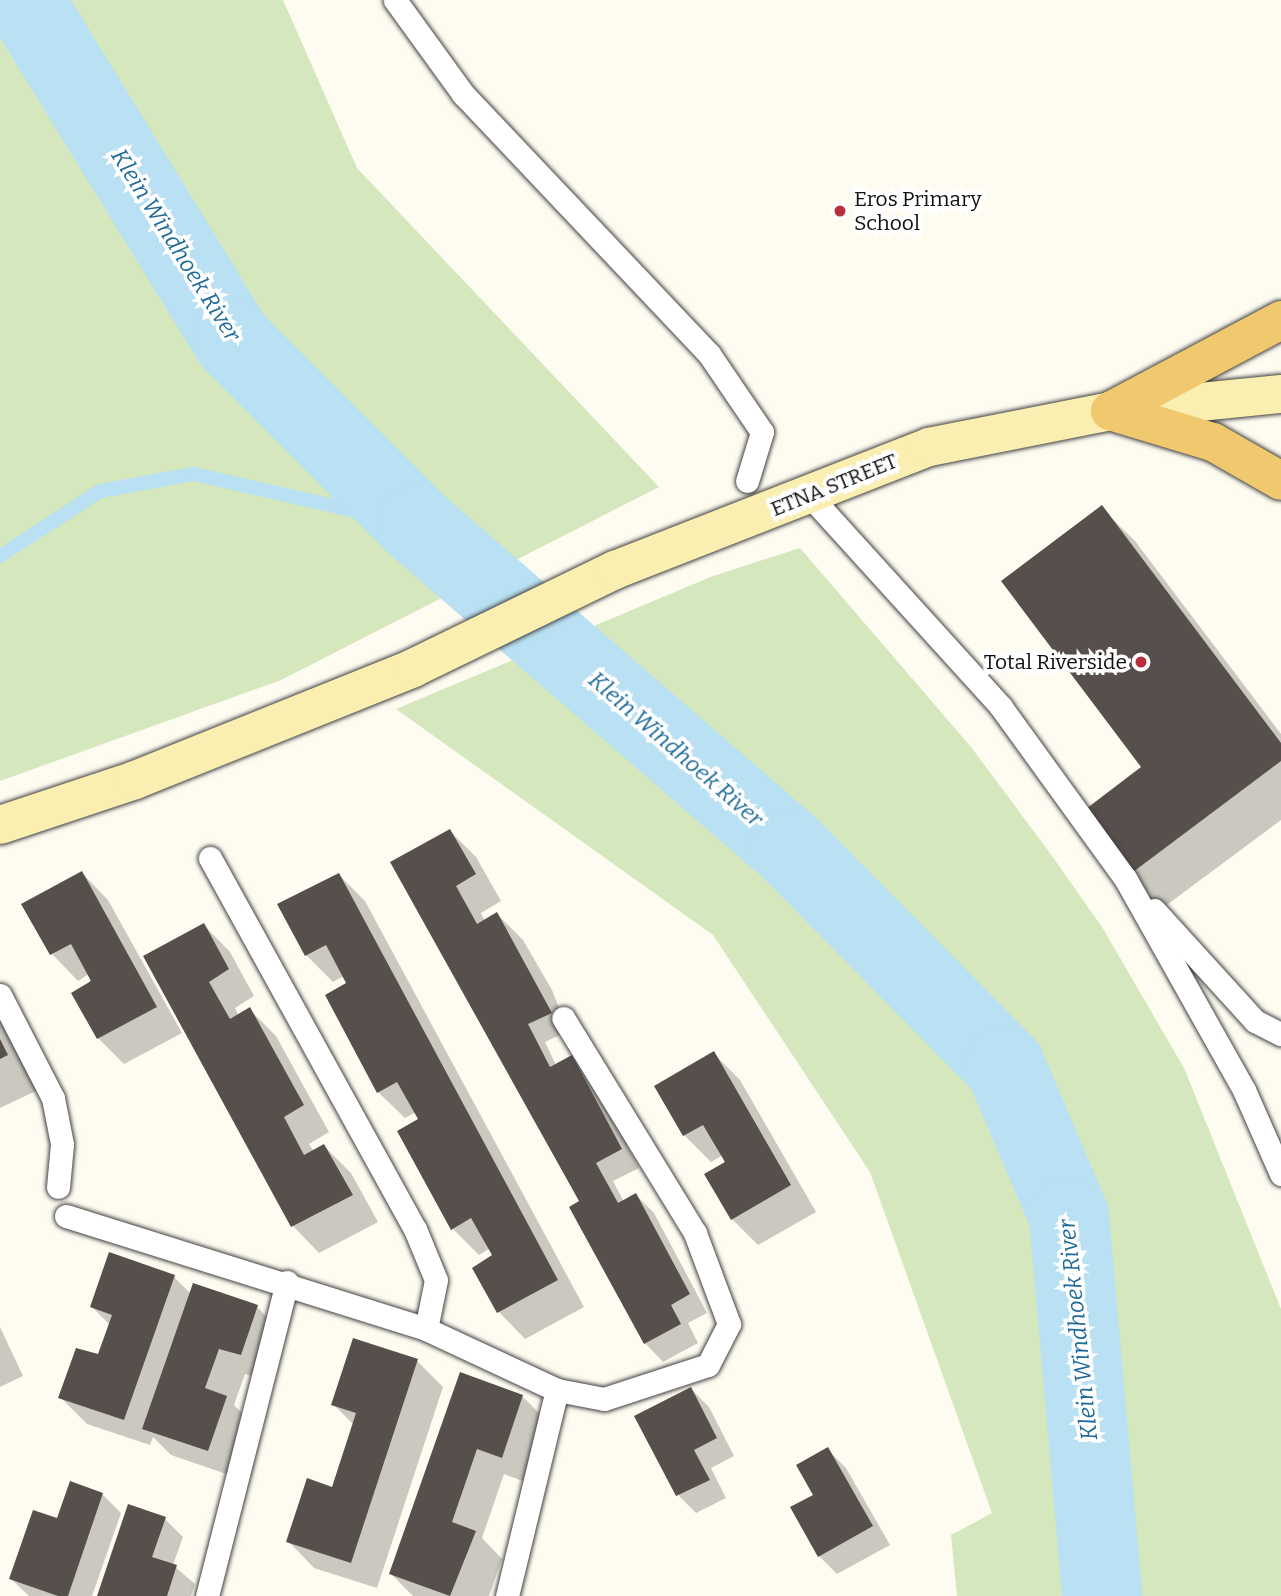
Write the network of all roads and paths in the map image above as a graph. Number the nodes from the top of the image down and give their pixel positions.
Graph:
1 (395, 0) edge
2 (1281, 320) edge
3 (1281, 394) edge
4 (1110, 411) junction
5 (747, 481) dead end
6 (1281, 481) edge
7 (809, 495) junction
8 (0, 825) edge
9 (210, 858) dead end
10 (1125, 878) junction
11 (0, 995) edge
12 (563, 1018) dead end
13 (1281, 1034) edge
14 (1281, 1174) edge
15 (58, 1188) dead end
16 (66, 1216) dead end
17 (288, 1282) junction
18 (426, 1329) junction
19 (556, 1390) junction
20 (207, 1596) edge
21 (507, 1596) edge

1 - 5 lane
2 - 4 main road
3 - 4 street, ETNA STREET
4 - 6 main road
4 - 7 street, ETNA STREET
7 - 8 street, ETNA STREET
7 - 10 lane
9 - 18 lane
10 - 13 lane
10 - 14 lane
11 - 15 lane
12 - 19 lane
16 - 17 lane
17 - 18 lane
17 - 20 lane
18 - 19 lane
19 - 21 lane

